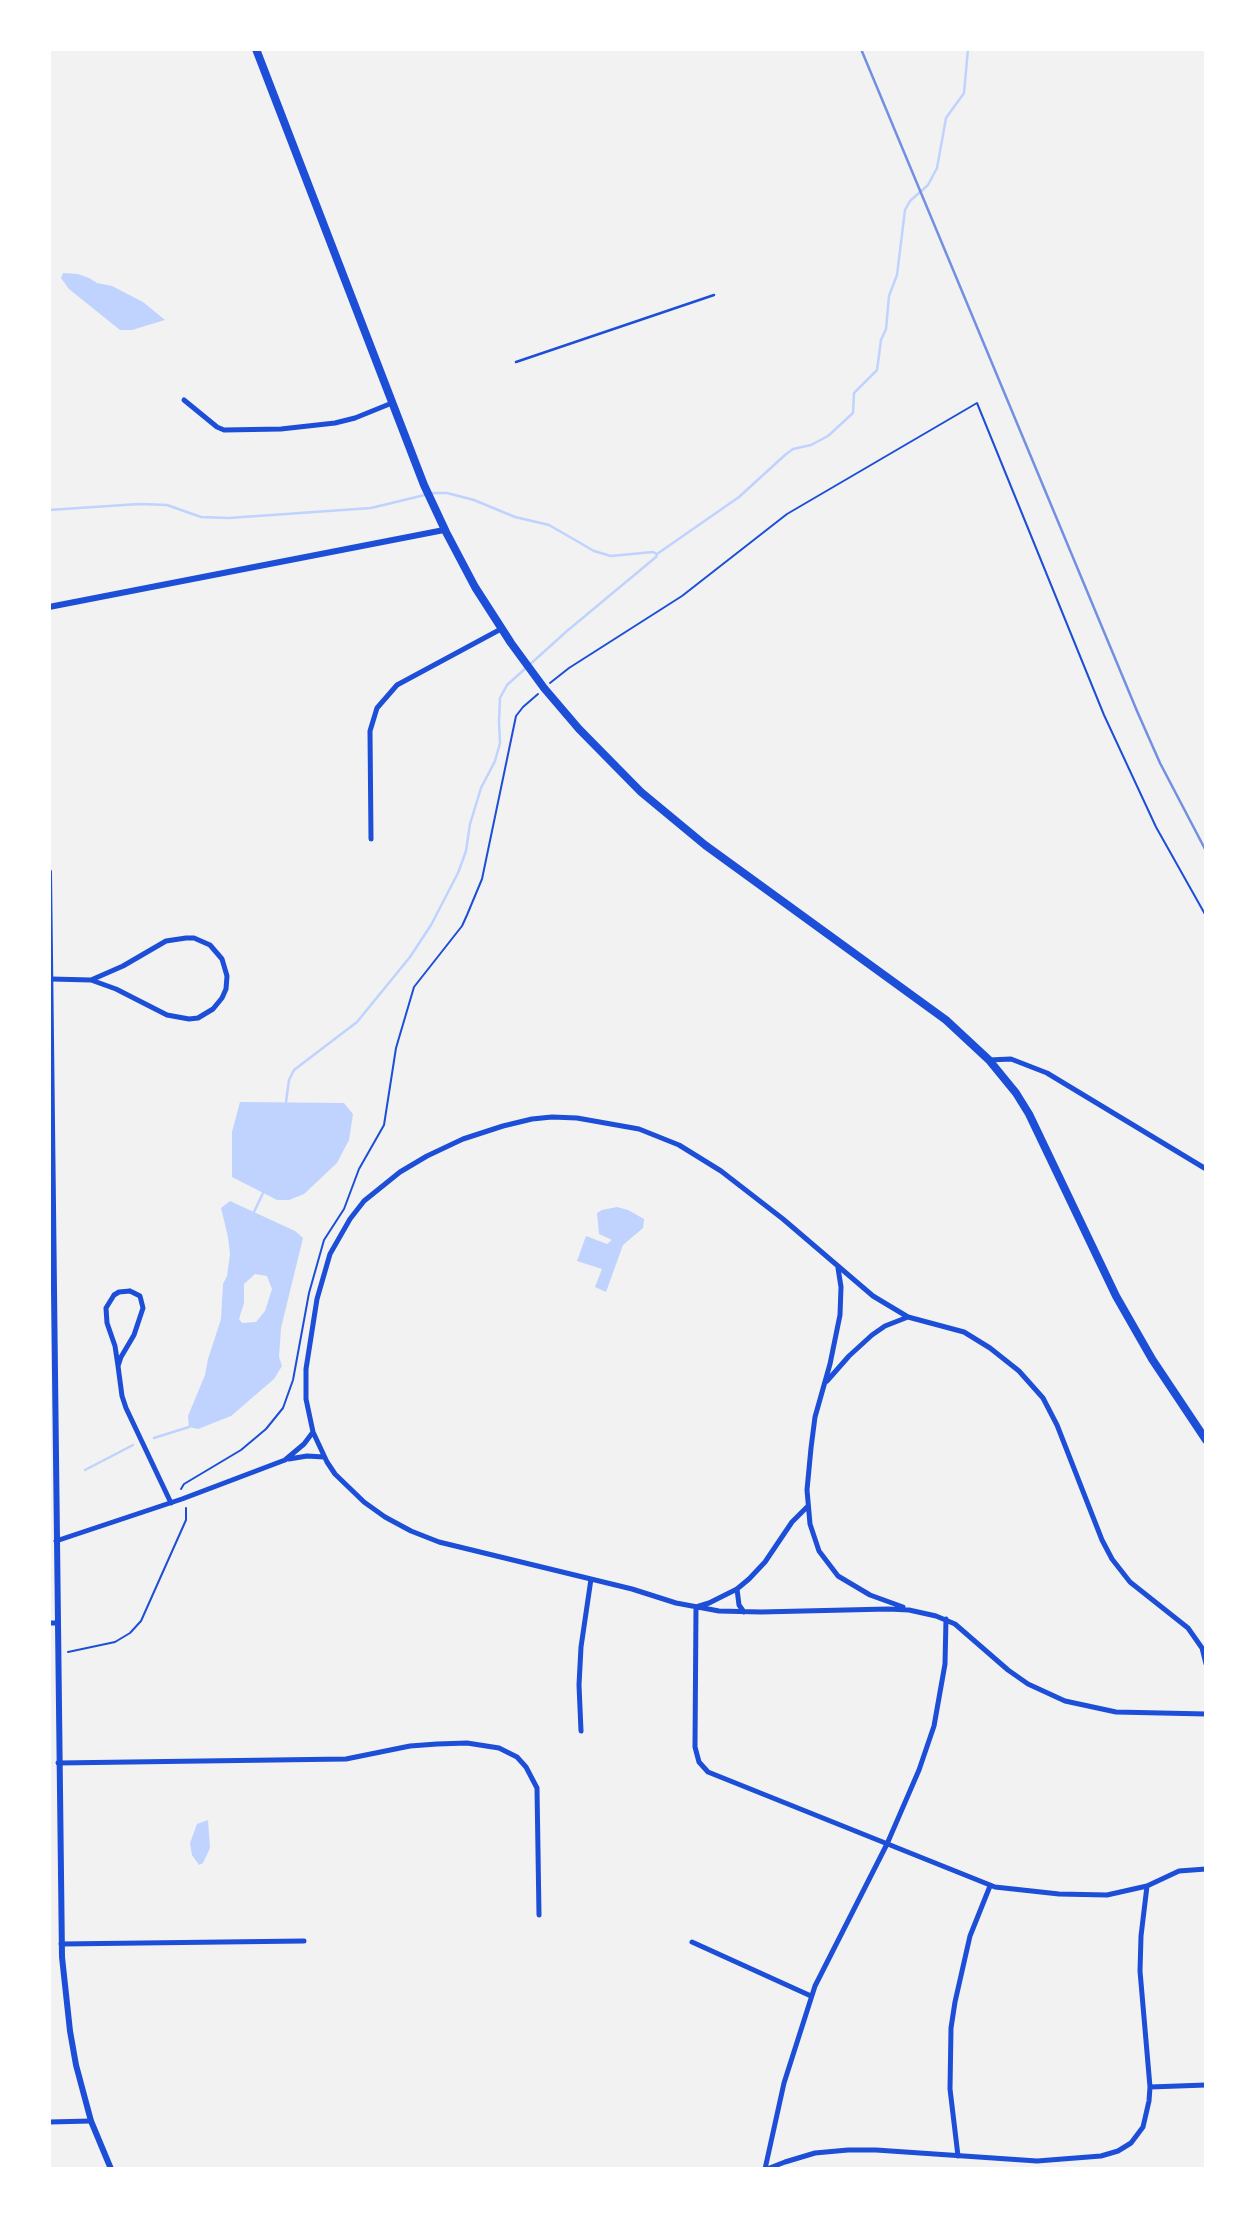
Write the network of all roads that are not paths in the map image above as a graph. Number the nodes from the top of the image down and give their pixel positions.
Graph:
1 (256, 49) edge
2 (714, 295) dead end
3 (516, 362) dead end
4 (184, 400) dead end
5 (392, 403) junction
6 (444, 530) junction
7 (49, 607) edge
8 (501, 629) junction
9 (371, 839) dead end
10 (49, 872) edge
11 (51, 979) junction
12 (91, 980) junction
13 (989, 1060) junction
14 (1206, 1168) edge
15 (838, 1268) junction
16 (908, 1317) junction
17 (118, 1366) junction
18 (52, 1375) edge
19 (824, 1385) junction
20 (52, 1400) edge
21 (313, 1432) junction
22 (1206, 1440) edge
23 (324, 1457) junction
24 (285, 1460) junction
25 (171, 1503) junction
26 (807, 1507) junction
27 (56, 1541) junction
28 (592, 1579) junction
29 (737, 1588) junction
30 (696, 1607) junction
31 (909, 1610) junction
32 (744, 1612) junction
33 (946, 1619) junction
34 (53, 1623) edge
35 (53, 1636) edge
36 (1206, 1664) edge
37 (1206, 1714) edge
38 (581, 1731) dead end
39 (58, 1763) junction
40 (887, 1844) junction
41 (1206, 1869) edge
42 (990, 1886) junction
43 (1147, 1886) junction
44 (539, 1915) dead end
45 (304, 1941) dead end
46 (692, 1942) dead end
47 (61, 1944) junction
48 (811, 1996) junction
49 (1206, 2085) edge
50 (1150, 2087) junction
51 (91, 2121) junction
52 (49, 2122) edge
53 (958, 2156) junction
54 (1037, 2161) junction
55 (111, 2169) edge
56 (766, 2169) edge
57 (1037, 2169) edge

1 - 5 main road
2 - 3 lane
4 - 5 street
5 - 6 main road
6 - 7 street
6 - 8 main road
8 - 9 street
8 - 13 main road
10 - 11 street
11 - 12 street
11 - 18 street
12 - 12 street
13 - 14 street
13 - 22 main road
15 - 16 street
15 - 19 street
15 - 21 street
16 - 19 street
16 - 36 street
17 - 17 street
17 - 25 street
18 - 20 street
19 - 26 street
20 - 27 street
21 - 23 street
21 - 24 street
23 - 24 street
23 - 28 street
24 - 25 street
25 - 27 street
26 - 29 street
26 - 31 street
27 - 34 street
28 - 30 street
28 - 38 street
29 - 30 street
29 - 32 street
30 - 32 street
30 - 40 street
31 - 32 street
31 - 33 street
33 - 37 street
33 - 40 street
34 - 35 street
35 - 39 street
39 - 44 street
39 - 47 street
40 - 42 street
40 - 48 street
41 - 43 street
42 - 43 street
42 - 53 street
43 - 50 street
45 - 47 street
46 - 48 street
47 - 51 street
48 - 56 street
49 - 50 street
50 - 54 street
51 - 52 street
51 - 55 street
53 - 54 street
53 - 56 street
54 - 57 street

